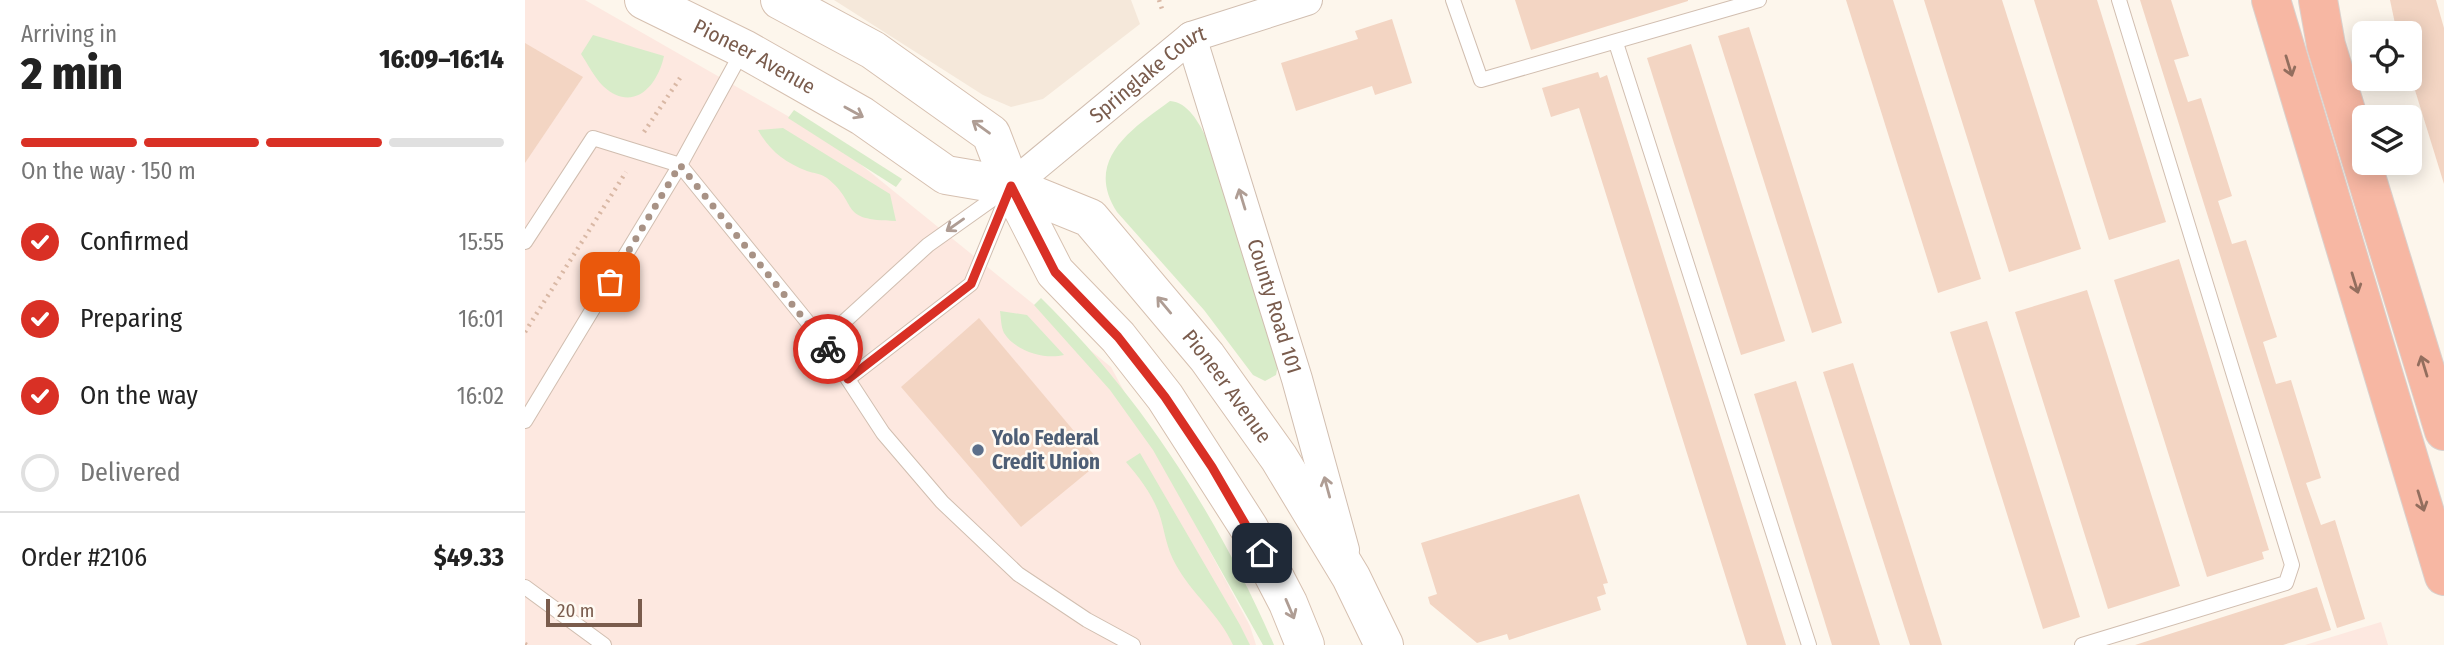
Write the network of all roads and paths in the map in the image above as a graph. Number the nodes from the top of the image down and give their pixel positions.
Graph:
1 (644, 0) edge
2 (780, 0) edge
3 (1159, 0) edge
4 (1307, 0) edge
5 (1453, 0) edge
6 (1759, 0) edge
7 (2119, 0) edge
8 (2271, 0) edge
9 (2318, 0) edge
10 (1163, 12) dead end
11 (1191, 37) junction
12 (1616, 43) junction
13 (744, 49) junction
14 (682, 75) dead end
15 (635, 151) junction
16 (680, 165) junction
17 (1011, 186) junction
18 (525, 242) edge
19 (525, 332) edge
20 (823, 341) junction
21 (848, 379) junction
22 (525, 421) edge
23 (2444, 431) edge
24 (2444, 576) edge
25 (1352, 577) junction
26 (525, 587) edge
27 (604, 645) edge
28 (1133, 645) edge
29 (1305, 645) edge
30 (1384, 645) edge
31 (1809, 645) edge
32 (2082, 645) edge

1 - 13 main road, Pioneer Avenue
17 -> 2 main road
3 - 10 path
4 - 11 street, Springlake Court
5 - 12 lane
6 - 12 lane
7 - 32 lane
8 -> 24 highway
23 -> 9 highway
11 - 17 street, Springlake Court
25 -> 11 street, County Road 101
12 - 31 lane
13 - 16 lane
13 -> 17 main road, Pioneer Avenue
14 - 15 path
15 - 16 lane
15 - 18 lane
15 - 19 path
16 - 20 lane
16 - 22 lane
17 -> 20 lane
17 - 21 lane
25 -> 17 main road, Pioneer Avenue
17 -> 29 main road
20 - 21 lane
21 - 28 lane
25 - 30 main road, Pioneer Avenue
26 - 27 lane

